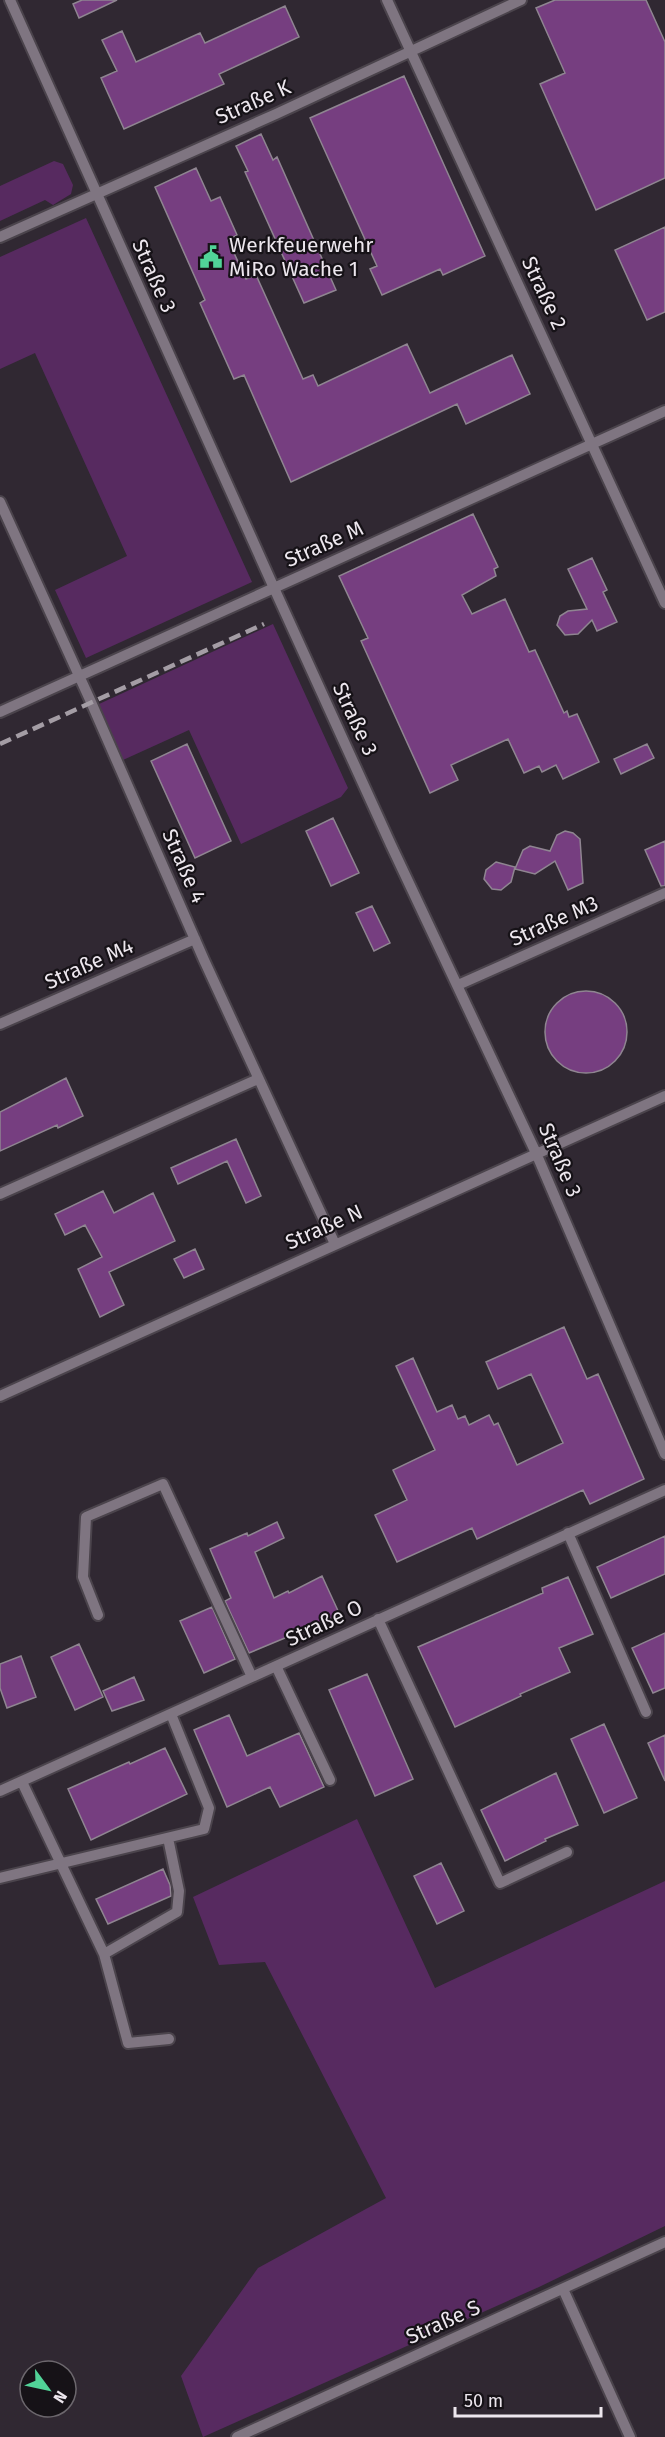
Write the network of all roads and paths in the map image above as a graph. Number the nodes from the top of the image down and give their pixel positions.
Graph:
1 (10, 0) edge
2 (387, 0) edge
3 (521, 0) edge
4 (411, 52) junction
5 (96, 194) junction
6 (0, 237) edge
7 (665, 411) edge
8 (592, 446) junction
9 (0, 502) edge
10 (274, 588) junction
11 (665, 603) edge
12 (80, 676) junction
13 (0, 712) edge
14 (665, 893) edge
15 (195, 939) junction
16 (458, 985) junction
17 (0, 1024) edge
18 (258, 1079) junction
19 (665, 1096) edge
20 (536, 1153) junction
21 (0, 1194) edge
22 (335, 1244) junction
23 (0, 1396) edge
24 (665, 1454) edge
25 (665, 1490) edge
26 (568, 1533) junction
27 (98, 1615) dead end
28 (378, 1620) junction
29 (276, 1666) junction
30 (252, 1677) junction
31 (646, 1712) dead end
32 (171, 1714) junction
33 (330, 1780) dead end
34 (22, 1782) junction
35 (0, 1791) edge
36 (168, 1838) junction
37 (567, 1852) dead end
38 (62, 1864) junction
39 (0, 1878) edge
40 (104, 1954) junction
41 (170, 2039) dead end
42 (665, 2242) edge
43 (563, 2289) junction
44 (237, 2437) edge
45 (630, 2437) edge

1 - 5 lane, Straße 3
2 - 4 lane, Straße 2
3 - 4 lane, Straße K
4 - 5 lane, Straße K
4 - 8 lane, Straße 2
5 - 6 lane, Straße K
5 - 10 lane, Straße 3
7 - 8 lane, Straße M
8 - 10 lane, Straße M
8 - 11 lane, Straße 2
9 - 12 lane, Straße 4
10 - 12 lane, Straße M
10 - 16 lane, Straße 3
12 - 13 lane, Straße M
12 - 15 lane, Straße 4
14 - 16 lane, Straße M3
15 - 17 lane, Straße M4
15 - 18 lane, Straße 4
16 - 20 lane, Straße 3
18 - 21 lane
18 - 22 lane, Straße 4
19 - 20 lane, Straße N
20 - 22 lane, Straße N
20 - 24 lane, Straße 3
22 - 23 lane, Straße N
25 - 26 lane, Straße O
26 - 28 lane, Straße O
26 - 31 lane
27 - 30 lane
28 - 29 lane, Straße O
28 - 37 lane
29 - 30 lane, Straße O
29 - 33 lane
30 - 32 lane, Straße O
32 - 34 lane, Straße O
32 - 36 lane
34 - 35 lane, Straße O
34 - 38 lane
36 - 38 lane
36 - 40 lane
38 - 39 lane
38 - 40 lane
40 - 41 lane
42 - 43 lane, Straße S
43 - 44 lane, Straße S
43 - 45 lane

